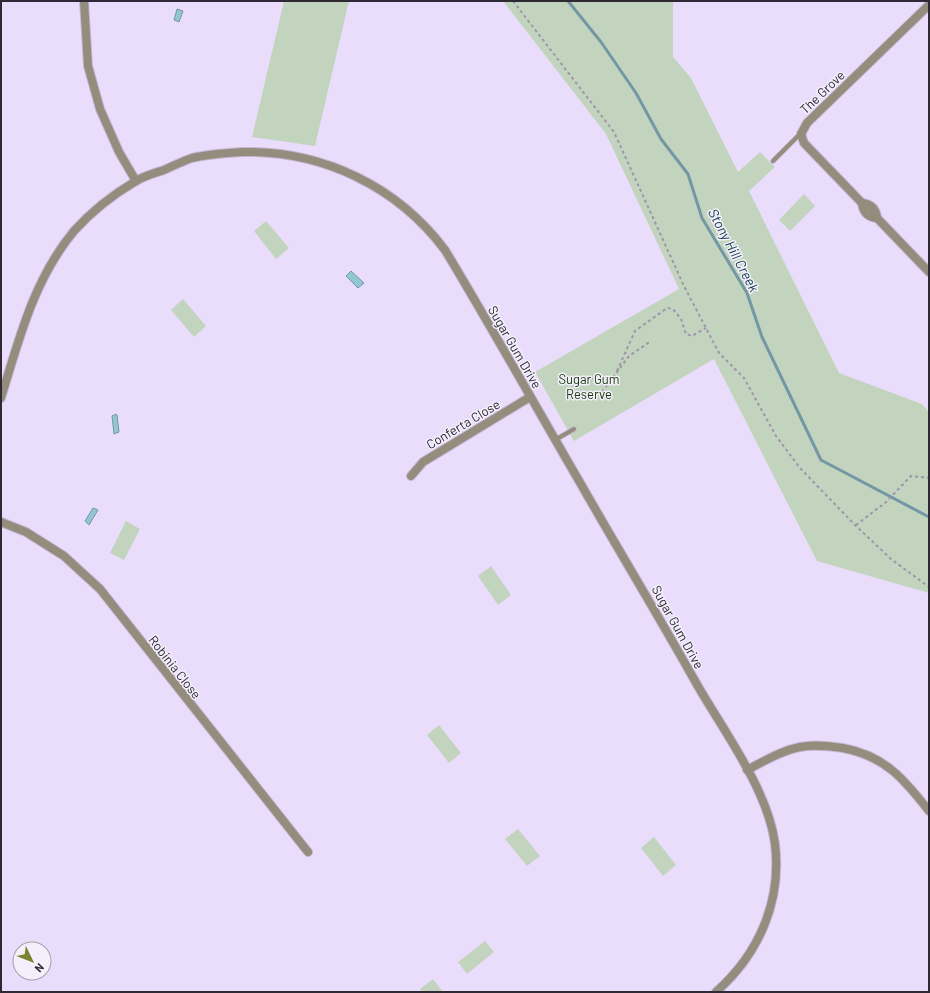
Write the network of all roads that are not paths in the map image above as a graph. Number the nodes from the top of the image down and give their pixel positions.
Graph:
1 (84, 1) edge
2 (929, 5) edge
3 (801, 134) junction
4 (773, 160) dead end
5 (136, 181) junction
6 (929, 272) edge
7 (530, 397) junction
8 (1, 398) edge
9 (574, 429) dead end
10 (555, 440) junction
11 (411, 476) dead end
12 (1, 522) edge
13 (747, 770) junction
14 (929, 811) edge
15 (308, 852) dead end
16 (716, 992) edge

1 - 5 street
2 - 3 street, The Grove
3 - 4 lane
3 - 6 street, The Grove
5 - 7 street, Sugar Gum Drive
5 - 8 street, Sugar Gum Drive
7 - 10 street, Sugar Gum Drive
7 - 11 street, Conferta Close
9 - 10 lane
10 - 13 street, Sugar Gum Drive
12 - 15 street, Robinia Close
13 - 14 street
13 - 16 street, Sugar Gum Drive

